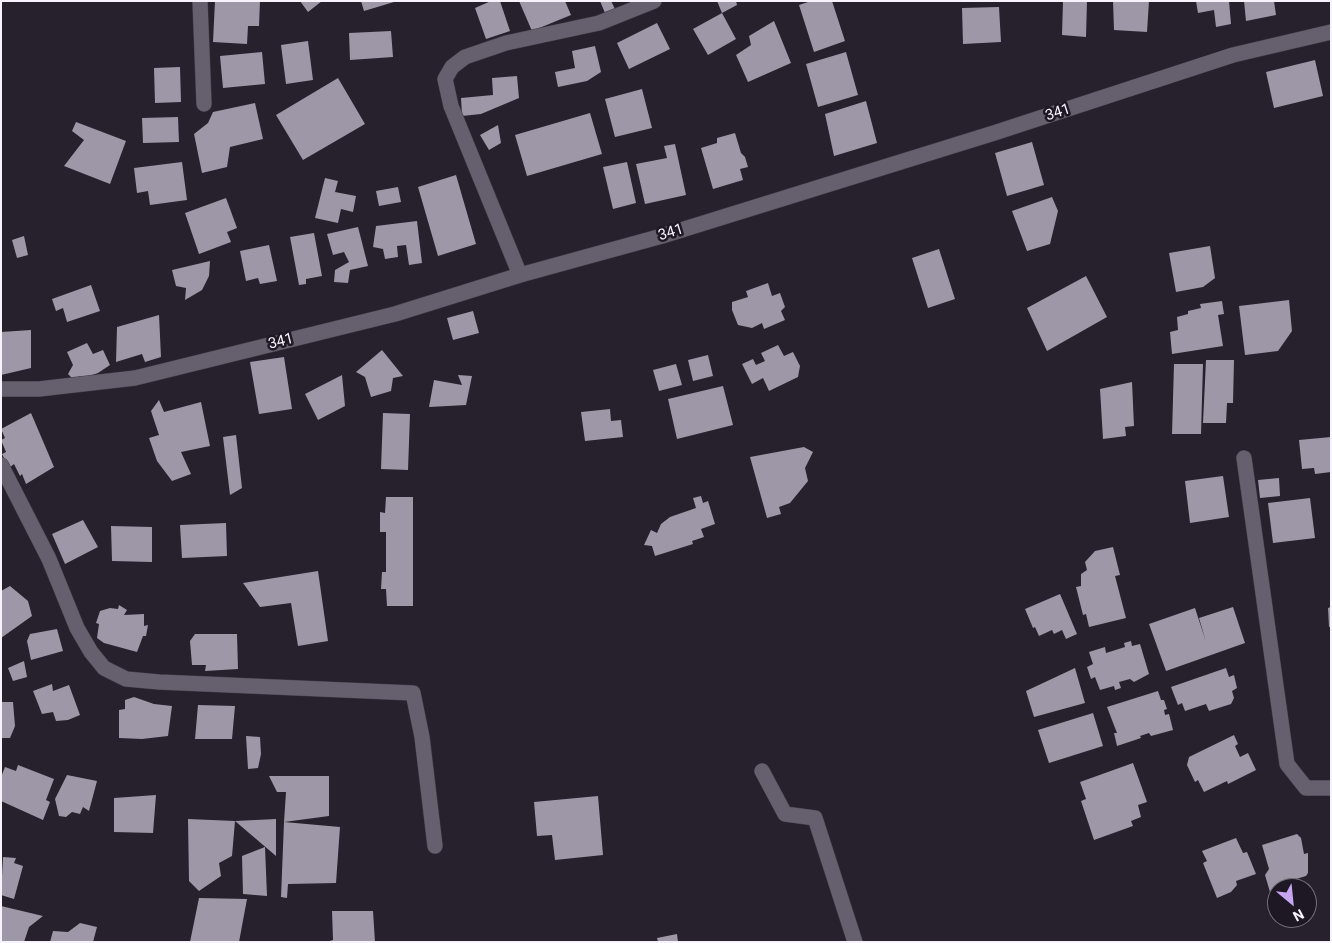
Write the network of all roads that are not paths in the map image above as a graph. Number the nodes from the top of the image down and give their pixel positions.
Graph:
1 (200, 1) edge
2 (654, 1) edge
3 (1331, 32) edge
4 (204, 104) dead end
5 (520, 275) junction
6 (1, 389) edge
7 (1244, 458) dead end
8 (1, 465) edge
9 (762, 771) dead end
10 (1331, 788) edge
11 (435, 846) dead end
12 (855, 942) edge

1 - 4 street
2 - 5 street
3 - 5 street, 341
5 - 6 street, 341
7 - 10 street
8 - 11 street
9 - 12 street

